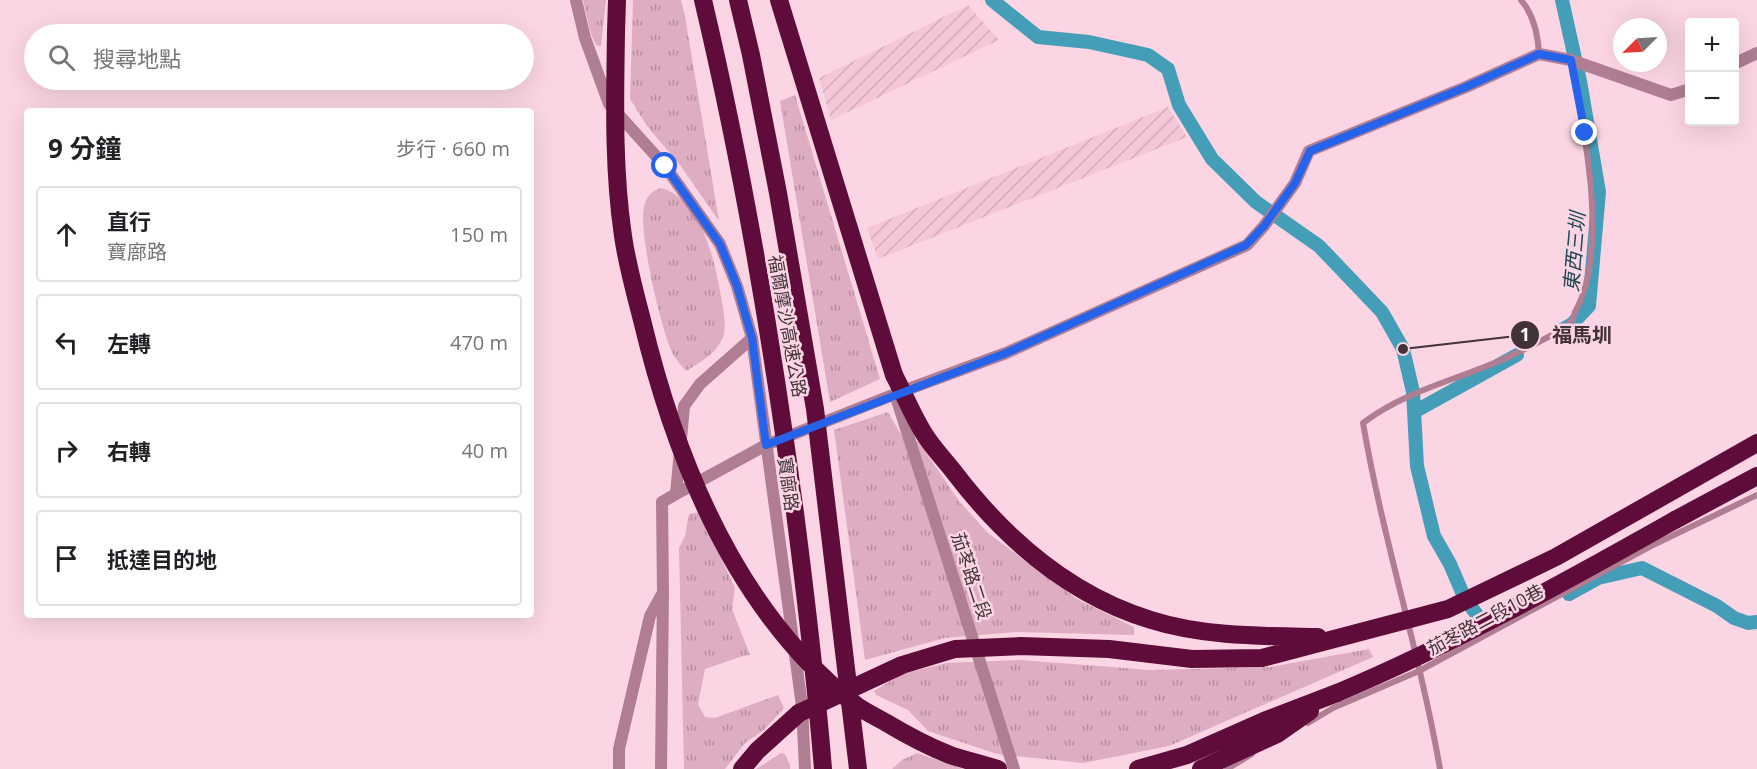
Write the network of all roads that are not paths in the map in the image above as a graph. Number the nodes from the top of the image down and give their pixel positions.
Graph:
1 (576, 0) edge
2 (617, 0) edge
3 (703, 0) edge
4 (738, 0) edge
5 (779, 0) edge
6 (1521, 0) edge
7 (1757, 53) edge
8 (1539, 54) junction
9 (1571, 60) junction
10 (1739, 62) edge
11 (1685, 90) edge
12 (752, 338) junction
13 (895, 394) junction
14 (1757, 433) edge
15 (1757, 443) edge
16 (766, 445) junction
17 (1739, 454) junction
18 (1757, 476) edge
19 (1757, 484) edge
20 (676, 494) junction
21 (1757, 495) edge
22 (1675, 519) junction
23 (663, 592) junction
24 (1344, 637) junction
25 (1419, 671) junction
26 (1337, 693) junction
27 (619, 769) edge
28 (661, 769) edge
29 (742, 769) edge
30 (805, 769) edge
31 (823, 769) edge
32 (858, 769) edge
33 (998, 769) edge
34 (1014, 769) edge
35 (1138, 769) edge
36 (1201, 769) edge
37 (1227, 769) edge
38 (1440, 769) edge

1 - 12 street, 寶廍路
2 - 33 highway, bridge
3 - 31 highway, 福爾摩沙高速公路, bridge
4 - 32 highway, 福爾摩沙高速公路, bridge
5 - 24 highway, bridge
6 - 8 lane
7 - 10 street
8 - 9 street
8 - 13 street
9 - 11 street
9 - 25 lane
12 - 16 street, 寶廍路
12 - 20 street
13 - 16 street
13 - 34 street, 茄苳路二段
14 - 17 highway, bridge
15 - 17 highway, bridge
16 - 20 street
16 - 30 street, 寶廍路
17 - 24 highway, bridge
18 - 22 highway
19 - 22 highway
20 - 23 street
21 - 25 lane, 茄苳路二段10巷
22 - 26 highway, bridge
23 - 27 street
23 - 28 street
24 - 29 highway, bridge
25 - 37 lane, 茄苳路二段10巷
25 - 38 lane
26 - 35 highway
26 - 36 highway

